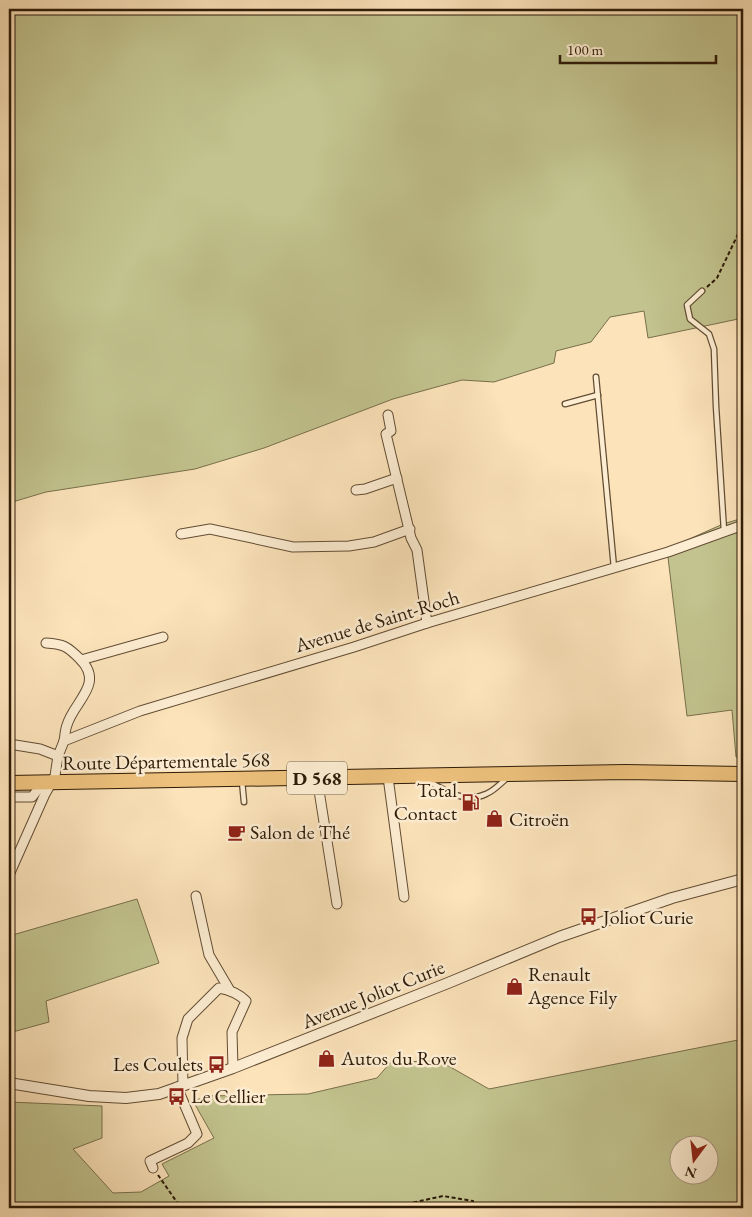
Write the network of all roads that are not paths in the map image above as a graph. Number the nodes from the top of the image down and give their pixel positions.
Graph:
1 (702, 291) road end
2 (596, 377) dead end
3 (598, 395) junction
4 (565, 404) dead end
5 (388, 416) dead end
6 (397, 478) junction
7 (356, 490) dead end
8 (743, 525) edge
9 (410, 529) junction
10 (724, 530) junction
11 (181, 534) dead end
12 (614, 568) junction
13 (427, 623) junction
14 (163, 637) dead end
15 (46, 642) dead end
16 (81, 660) junction
17 (64, 741) junction
18 (9, 744) edge
19 (58, 756) junction
20 (743, 765) edge
21 (625, 772) junction
22 (511, 774) junction
23 (743, 774) edge
24 (422, 776) junction
25 (388, 777) junction
26 (316, 778) junction
27 (242, 779) junction
28 (9, 783) edge
29 (48, 783) junction
30 (9, 797) edge
31 (244, 802) dead end
32 (9, 875) edge
33 (743, 879) edge
34 (196, 896) dead end
35 (404, 897) dead end
36 (337, 904) dead end
37 (229, 989) junction
38 (233, 1068) junction
39 (9, 1083) edge
40 (180, 1086) junction
41 (153, 1168) road end

1 - 10 lane
2 - 3 lane
3 - 4 lane
3 - 12 lane
5 - 6 street
6 - 7 street
6 - 9 street
8 - 10 street, Avenue de Saint-Roch
9 - 11 street
9 - 13 street
10 - 12 street, Avenue de Saint-Roch
12 - 13 street, Avenue de Saint-Roch
13 - 17 street, Avenue de Saint-Roch
14 - 16 street
15 - 16 street
16 - 17 street
17 - 19 street
18 - 19 street
19 - 29 street
20 - 21 main road, Route Départementale 568 / D 568
21 - 22 main road, Route Départementale 568 / D 568
21 - 23 main road, Route Départementale 568 / D 568
22 - 24 main road, Route Départementale 568 / D 568
22 - 24 lane
24 - 25 main road, Route Départementale 568 / D 568
25 - 26 main road, Route Départementale 568 / D 568
25 - 35 street
26 - 27 main road, Route Départementale 568 / D 568
26 - 36 street
27 - 29 main road, Route Départementale 568 / D 568
27 - 31 lane
28 - 29 main road, Route Départementale 568 / D 568
29 - 30 street
29 - 32 street
33 - 38 street, Avenue Joliot Curie
34 - 37 street
37 - 38 street
37 - 40 street
38 - 40 street, Avenue Joliot Curie
39 - 40 street, Avenue Joliot Curie
40 - 41 street

